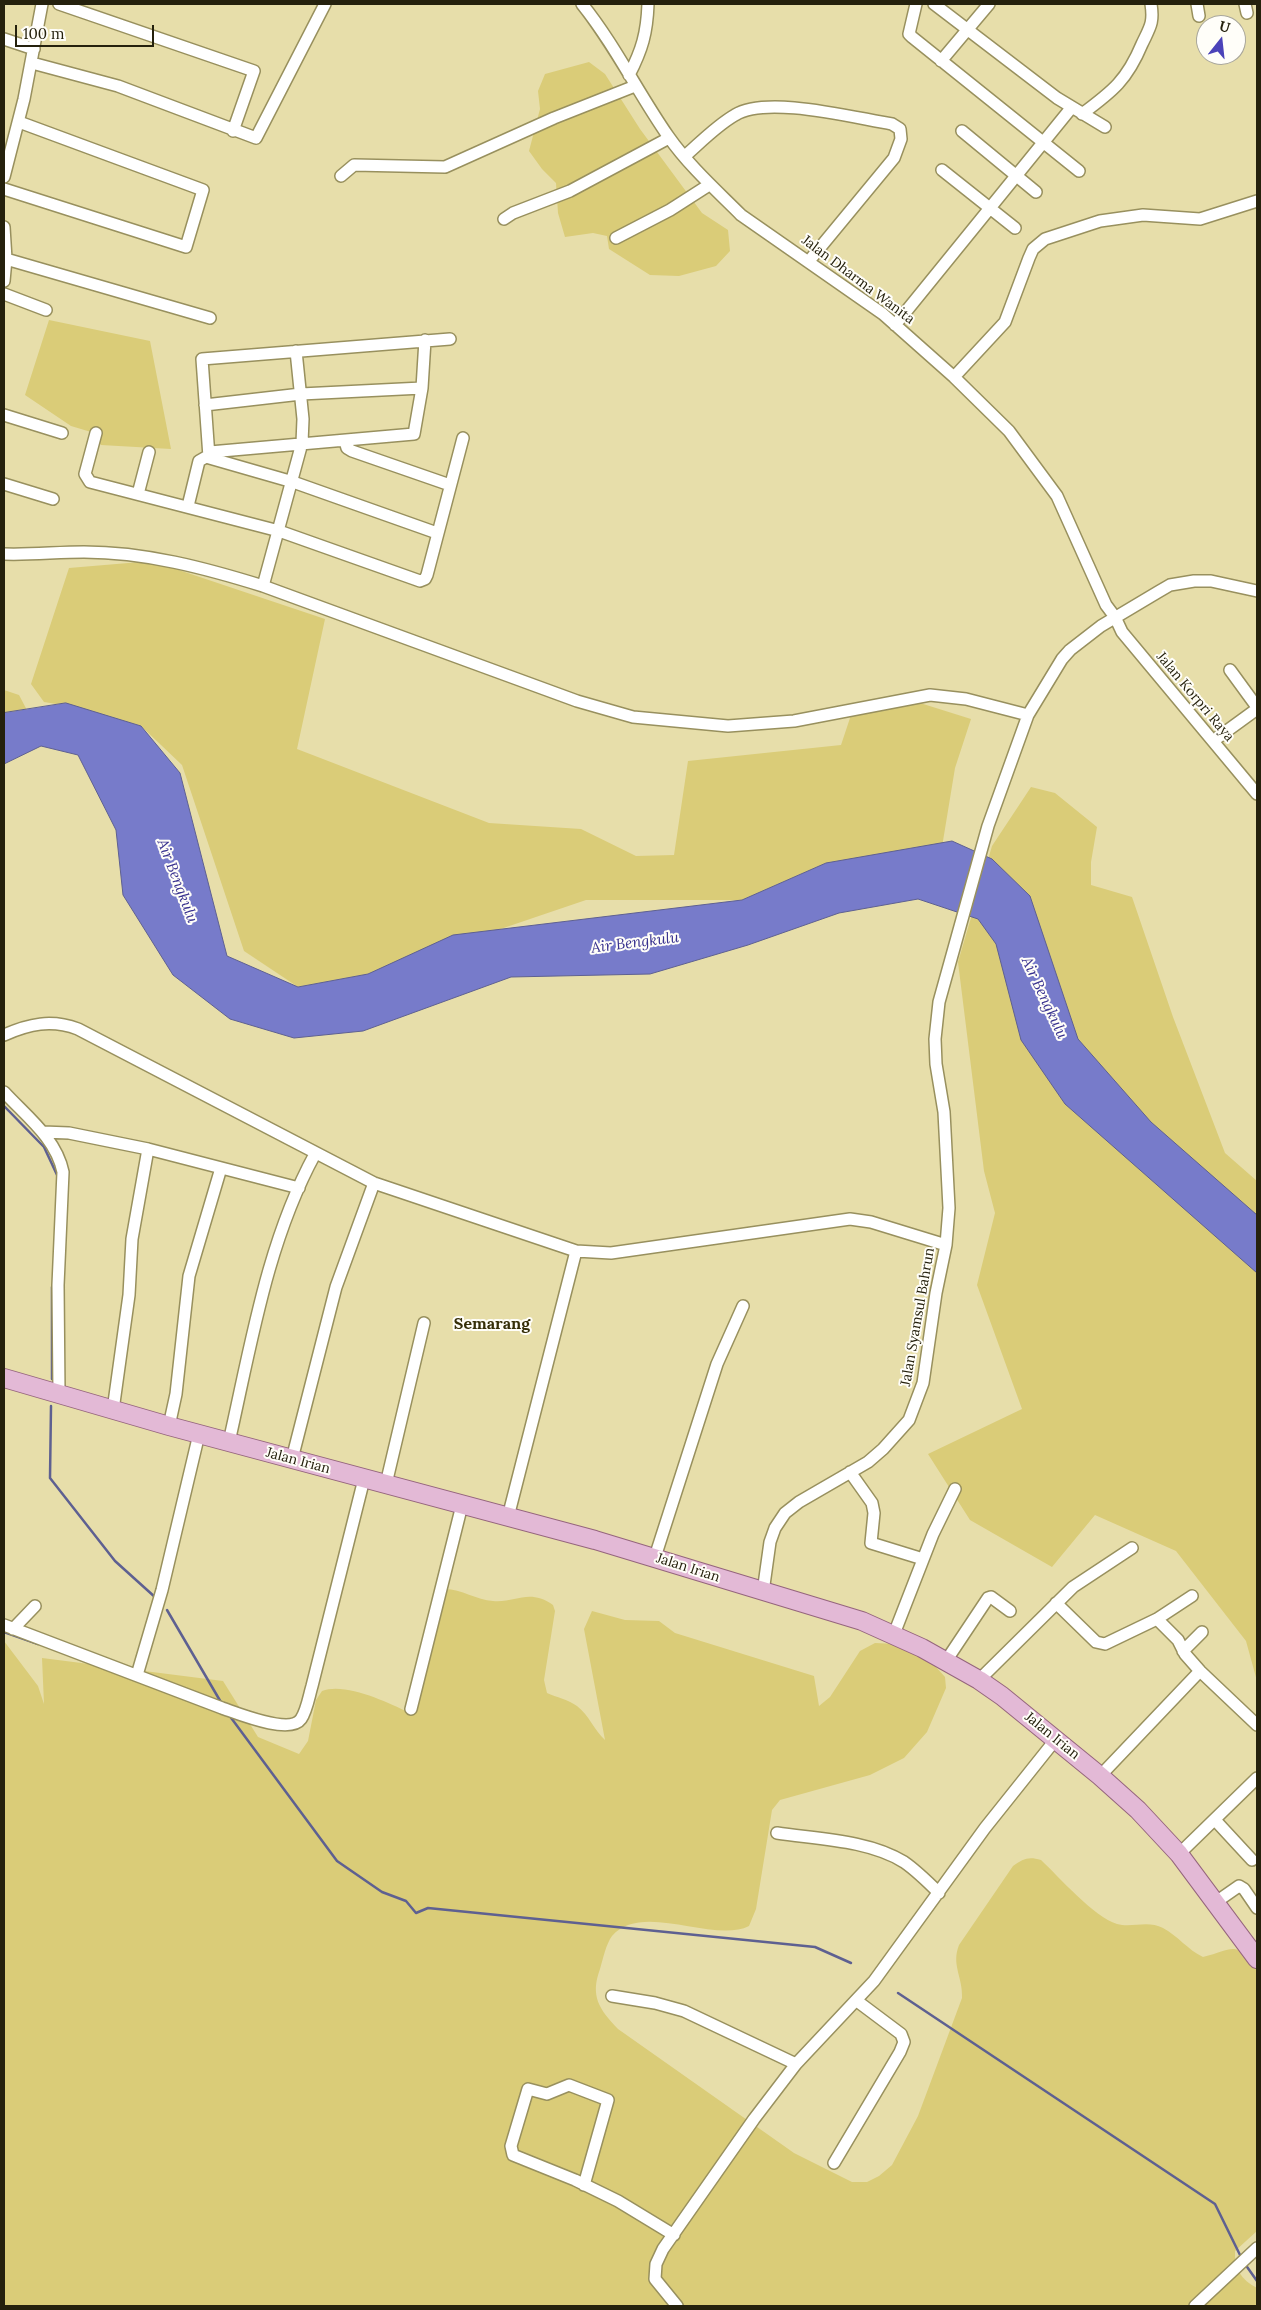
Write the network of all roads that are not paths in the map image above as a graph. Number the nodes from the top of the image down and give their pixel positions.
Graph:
1 (42, 4) edge
2 (59, 4) edge
3 (325, 4) edge
4 (582, 4) edge
5 (648, 4) edge
6 (916, 4) edge
7 (934, 4) edge
8 (989, 4) edge
9 (1151, 4) edge
10 (968, 30) junction
11 (4, 39) edge
12 (34, 49) junction
13 (941, 61) junction
14 (32, 62) junction
15 (629, 75) junction
16 (635, 86) junction
17 (1072, 107) junction
18 (1082, 114) junction
19 (19, 122) junction
20 (1105, 127) dead end
21 (233, 131) junction
22 (962, 131) dead end
23 (670, 138) junction
24 (1042, 143) junction
25 (685, 156) junction
26 (942, 170) dead end
27 (1079, 171) dead end
28 (341, 176) dead end
29 (1016, 176) junction
30 (4, 177) edge
31 (709, 185) junction
32 (4, 189) edge
33 (1036, 192) dead end
34 (1257, 201) edge
35 (990, 208) junction
36 (504, 219) dead end
37 (4, 227) edge
38 (1015, 228) dead end
39 (616, 238) dead end
40 (6, 259) junction
41 (809, 260) junction
42 (4, 280) edge
43 (4, 294) edge
44 (46, 310) dead end
45 (210, 318) dead end
46 (896, 325) junction
47 (450, 339) dead end
48 (425, 340) junction
49 (296, 351) junction
50 (954, 377) junction
51 (422, 388) junction
52 (301, 394) junction
53 (205, 405) junction
54 (4, 415) edge
55 (62, 433) dead end
56 (96, 433) dead end
57 (463, 438) dead end
58 (345, 440) junction
59 (302, 444) junction
60 (149, 452) dead end
61 (209, 455) junction
62 (293, 482) junction
63 (4, 484) edge
64 (450, 485) junction
65 (138, 494) junction
66 (53, 499) dead end
67 (188, 506) junction
68 (279, 531) junction
69 (437, 533) junction
70 (4, 554) edge
71 (263, 586) junction
72 (1257, 591) edge
73 (1115, 617) junction
74 (1230, 670) dead end
75 (1257, 708) edge
76 (1028, 715) junction
77 (1213, 741) junction
78 (1257, 794) edge
79 (4, 1035) edge
80 (4, 1092) edge
81 (43, 1132) junction
82 (148, 1149) junction
83 (315, 1154) junction
84 (221, 1168) junction
85 (374, 1183) junction
86 (299, 1188) junction
87 (946, 1244) junction
88 (576, 1251) junction
89 (743, 1306) dead end
90 (424, 1323) dead end
91 (4, 1378) edge
92 (59, 1393) junction
93 (113, 1410) junction
94 (168, 1426) junction
95 (199, 1434) junction
96 (229, 1442) junction
97 (292, 1459) junction
98 (850, 1472) junction
99 (364, 1479) junction
100 (386, 1484) junction
101 (955, 1489) dead end
102 (462, 1505) junction
103 (508, 1517) junction
104 (1132, 1548) dead end
105 (655, 1557) junction
106 (923, 1559) junction
107 (763, 1592) junction
108 (1192, 1596) dead end
109 (1056, 1603) junction
110 (35, 1606) dead end
111 (1010, 1612) dead end
112 (1157, 1619) junction
113 (8, 1627) edge
114 (1202, 1632) dead end
115 (894, 1634) junction
116 (1184, 1651) junction
117 (946, 1661) junction
118 (1200, 1671) junction
119 (137, 1675) junction
120 (979, 1680) junction
121 (411, 1709) dead end
122 (1257, 1725) edge
123 (1056, 1739) junction
124 (1100, 1776) junction
125 (1257, 1778) edge
126 (1215, 1820) junction
127 (777, 1833) dead end
128 (1179, 1854) junction
129 (1252, 1860) dead end
130 (939, 1893) junction
131 (1216, 1902) junction
132 (1257, 1908) edge
133 (1256, 1957) edge
134 (612, 1996) dead end
135 (857, 2001) junction
136 (796, 2064) junction
137 (834, 2163) dead end
138 (584, 2185) junction
139 (674, 2235) junction
140 (1257, 2248) edge
141 (677, 2306) edge
142 (1195, 2306) edge

1 - 12 street
2 - 21 street
3 - 21 street
4 - 15 street, Jalan Dharma Wanita
5 - 15 street
6 - 13 street
7 - 10 street
8 - 10 street
9 - 18 street
10 - 13 street
10 - 17 street
11 - 12 street
12 - 14 street
13 - 24 street
14 - 19 street
14 - 21 street
15 - 16 street, Jalan Dharma Wanita
16 - 23 street, Jalan Dharma Wanita
16 - 28 street
17 - 18 street
17 - 24 street
18 - 20 street
19 - 30 street
19 - 32 street
22 - 29 street
23 - 25 street, Jalan Dharma Wanita
23 - 36 street
24 - 27 street
24 - 29 street
25 - 31 street, Jalan Dharma Wanita
25 - 41 street
26 - 35 street
29 - 33 street
29 - 35 street
31 - 39 street
31 - 41 street, Jalan Dharma Wanita
34 - 50 street
35 - 38 street
35 - 46 street
37 - 40 street
40 - 42 street
40 - 45 street
41 - 46 street, Jalan Dharma Wanita
43 - 44 street
46 - 50 street, Jalan Dharma Wanita
47 - 48 street
48 - 49 street
48 - 51 street
49 - 52 street
49 - 53 street
50 - 73 street, Jalan Dharma Wanita
51 - 52 street
51 - 58 street
52 - 53 street
52 - 59 street
53 - 61 street
54 - 55 street
56 - 65 street
57 - 64 street
58 - 59 street
58 - 64 street
59 - 61 street
59 - 62 street
60 - 65 street
61 - 62 street
61 - 67 street
62 - 68 street
62 - 69 street
63 - 66 street
64 - 69 street
65 - 67 street
67 - 68 street
68 - 69 street
68 - 71 street
70 - 71 street
71 - 76 street
72 - 73 street
73 - 76 street
73 - 77 street, Jalan Korpri Raya
74 - 75 street
75 - 77 street
76 - 87 street, Jalan Syamsul Bahrun
77 - 78 street, Jalan Korpri Raya
79 - 83 street
80 - 81 street
81 - 82 street
81 - 92 street
82 - 84 street
82 - 93 street
83 - 85 street
83 - 86 street
84 - 86 street
84 - 94 street
85 - 88 street
85 - 97 street
86 - 96 street
87 - 88 street
87 - 98 street, Jalan Syamsul Bahrun
88 - 103 street
89 - 105 street
90 - 100 street
91 - 92 main road, Jalan Irian
92 - 93 main road, Jalan Irian
93 - 94 main road, Jalan Irian
94 - 95 main road, Jalan Irian
95 - 96 main road, Jalan Irian
95 - 119 street
96 - 97 main road, Jalan Irian
97 - 99 main road, Jalan Irian
98 - 106 street
98 - 107 street, Jalan Syamsul Bahrun
99 - 100 main road, Jalan Irian
99 - 119 street
100 - 102 main road, Jalan Irian
101 - 106 street
102 - 103 main road, Jalan Irian
102 - 121 street
103 - 105 main road, Jalan Irian
104 - 109 street
105 - 107 main road, Jalan Irian
106 - 115 street
107 - 115 main road, Jalan Irian
108 - 112 street
109 - 112 street
109 - 120 street
110 - 113 street
111 - 117 street
112 - 116 street
113 - 119 street
114 - 116 street
115 - 117 main road, Jalan Irian
116 - 118 street
117 - 120 main road, Jalan Irian
118 - 122 street
118 - 124 street
120 - 123 main road, Jalan Irian
123 - 124 main road, Jalan Irian
123 - 130 street
124 - 128 main road, Jalan Irian
125 - 126 street
126 - 128 street
126 - 129 street
127 - 130 street
128 - 131 main road, Jalan Irian
130 - 135 street
131 - 132 street
131 - 133 main road, Jalan Irian
134 - 136 street
135 - 136 street
135 - 137 street
136 - 139 street
138 - 138 street
138 - 139 street
139 - 141 street
140 - 142 street

